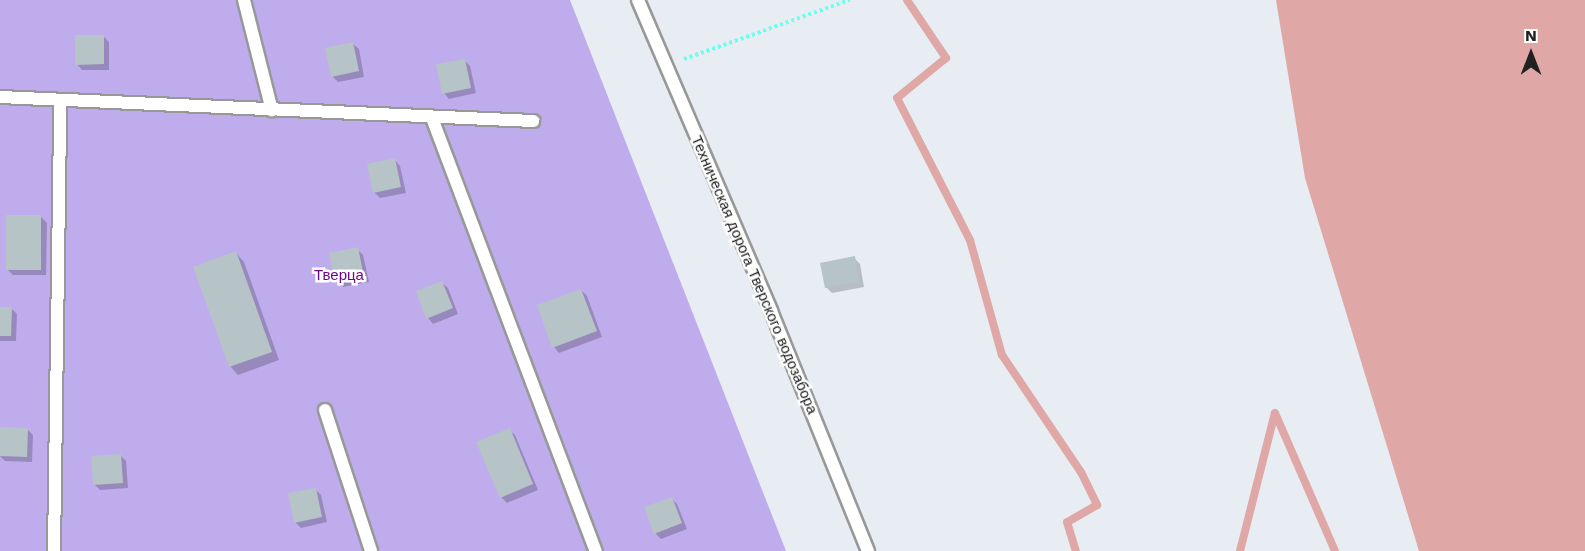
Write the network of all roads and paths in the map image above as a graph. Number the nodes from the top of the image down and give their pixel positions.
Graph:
1 (244, 0) edge
2 (638, 0) edge
3 (850, 0) edge
4 (666, 65) junction
5 (0, 97) edge
6 (60, 101) junction
7 (272, 111) junction
8 (432, 118) junction
9 (533, 121) dead end
10 (325, 410) dead end
11 (54, 551) edge
12 (371, 551) edge
13 (596, 551) edge
14 (868, 551) edge

1 - 7 lane
2 - 4 lane, Техническая дорога Тверского водозабора
3 - 4 path
4 - 14 lane, Техническая дорога Тверского водозабора
5 - 6 lane
6 - 7 lane
6 - 11 lane
7 - 8 lane
8 - 9 lane
8 - 13 lane
10 - 12 lane

